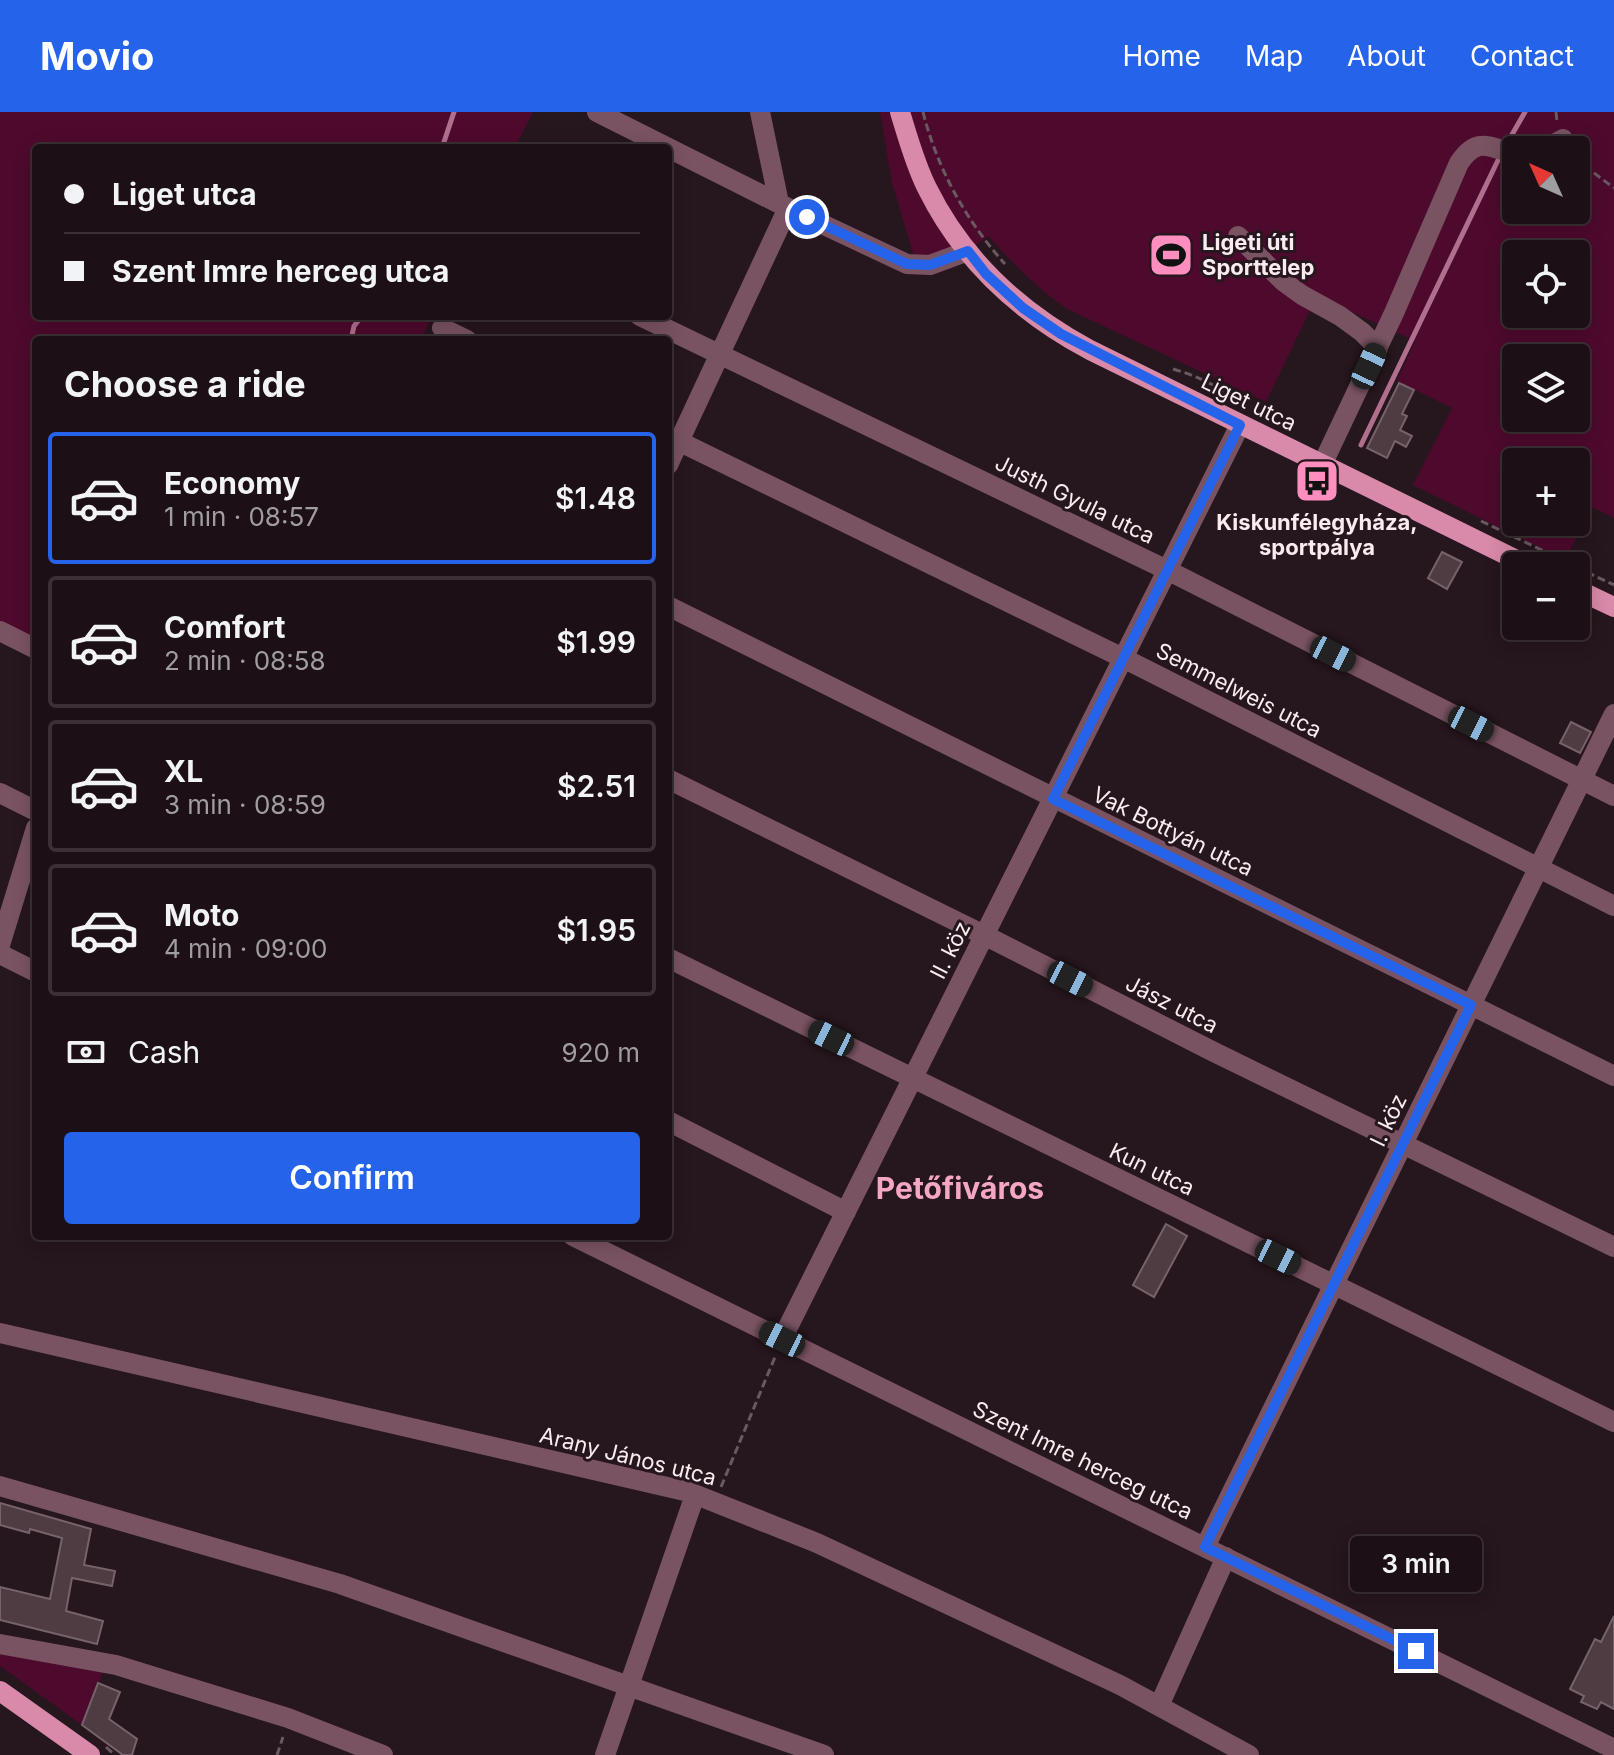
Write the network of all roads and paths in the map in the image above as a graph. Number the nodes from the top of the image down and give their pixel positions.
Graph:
1 (597, 112) edge
2 (760, 112) edge
3 (900, 112) edge
4 (923, 112) edge
5 (661, 144) edge
6 (672, 150) edge
7 (1502, 150) edge
8 (1590, 170) edge
9 (1614, 188) edge
10 (784, 206) junction
11 (1238, 236) dead end
12 (968, 251) junction
13 (1011, 271) dead end
14 (649, 320) edge
15 (442, 328) dead end
16 (459, 336) edge
17 (1378, 348) junction
18 (720, 353) junction
19 (1169, 368) dead end
20 (1244, 416) junction
21 (674, 439) edge
22 (1322, 465) junction
23 (1474, 517) dead end
24 (1546, 552) edge
25 (1502, 553) edge
26 (1167, 570) junction
27 (1590, 573) edge
28 (1614, 585) edge
29 (1590, 596) edge
30 (1614, 607) edge
31 (672, 608) edge
32 (0, 631) edge
33 (32, 647) edge
34 (1123, 658) junction
35 (1614, 714) edge
36 (1581, 780) junction
37 (672, 781) edge
38 (0, 793) edge
39 (1614, 796) edge
40 (1053, 799) junction
41 (32, 809) edge
42 (32, 841) edge
43 (1538, 868) junction
44 (1614, 906) edge
45 (984, 935) junction
46 (0, 945) edge
47 (0, 954) edge
48 (672, 960) edge
49 (32, 970) edge
50 (1471, 1005) junction
51 (1614, 1076) edge
52 (913, 1078) junction
53 (672, 1123) edge
54 (1404, 1143) junction
55 (846, 1212) junction
56 (581, 1240) edge
57 (1614, 1247) edge
58 (1334, 1285) junction
59 (0, 1333) edge
60 (782, 1339) junction
61 (1614, 1422) edge
62 (0, 1486) edge
63 (695, 1495) junction
64 (715, 1502) junction
65 (1205, 1547) junction
66 (1226, 1557) junction
67 (0, 1644) edge
68 (629, 1686) junction
69 (0, 1691) edge
70 (1159, 1706) junction
71 (1614, 1749) edge
72 (1240, 1753) edge
73 (90, 1755) edge
74 (383, 1755) edge
75 (605, 1755) edge
76 (824, 1755) edge

1 - 5 street
2 - 10 street
3 - 12 main road, Liget utca
4 - 13 path
6 - 10 street
7 - 17 street
8 - 9 path
10 - 12 street
10 - 18 street
11 - 17 street
12 - 20 main road, Liget utca
14 - 18 street, Justh Gyula utca
15 - 16 street
17 - 22 street
18 - 21 street
18 - 26 street, Justh Gyula utca
19 - 20 path
20 - 22 main road, Liget utca
20 - 26 street, II. köz
21 - 34 street, Semmelweis utca
22 - 25 main road, Liget utca
23 - 24 path
26 - 34 street, II. köz
26 - 36 street, Justh Gyula utca
27 - 28 path
29 - 30 main road
31 - 40 street, Vak Bottyán utca
32 - 33 street
34 - 40 street, II. köz
34 - 43 street, Semmelweis utca
35 - 36 street, I. köz
36 - 39 street, Justh Gyula utca
36 - 43 street, I. köz
37 - 45 street, Jász utca
38 - 41 street
40 - 45 street, II. köz
40 - 50 street, Vak Bottyán utca
42 - 46 street
43 - 44 street, Semmelweis utca
43 - 50 street, I. köz
45 - 52 street, II. köz
45 - 54 street, Jász utca
47 - 49 street
48 - 52 street, Kun utca
50 - 51 street, Vak Bottyán utca
50 - 54 street, I. köz
52 - 55 street, II. köz
52 - 58 street, Kun utca
53 - 55 street
54 - 57 street, Jász utca
54 - 58 street, I. köz
55 - 60 street, II. köz
56 - 60 street, Szent Imre herceg utca
58 - 61 street, Kun utca
58 - 65 street, I. köz
59 - 63 street, Arany János utca
60 - 64 path
60 - 65 street, Szent Imre herceg utca
62 - 68 street
63 - 64 street, Arany János utca
63 - 68 street
64 - 70 street, Arany János utca
65 - 66 street, Szent Imre herceg utca
66 - 70 street
66 - 71 street, Szent Imre herceg utca
67 - 74 street
68 - 75 street
68 - 76 street
69 - 73 main road
70 - 72 street, Arany János utca

